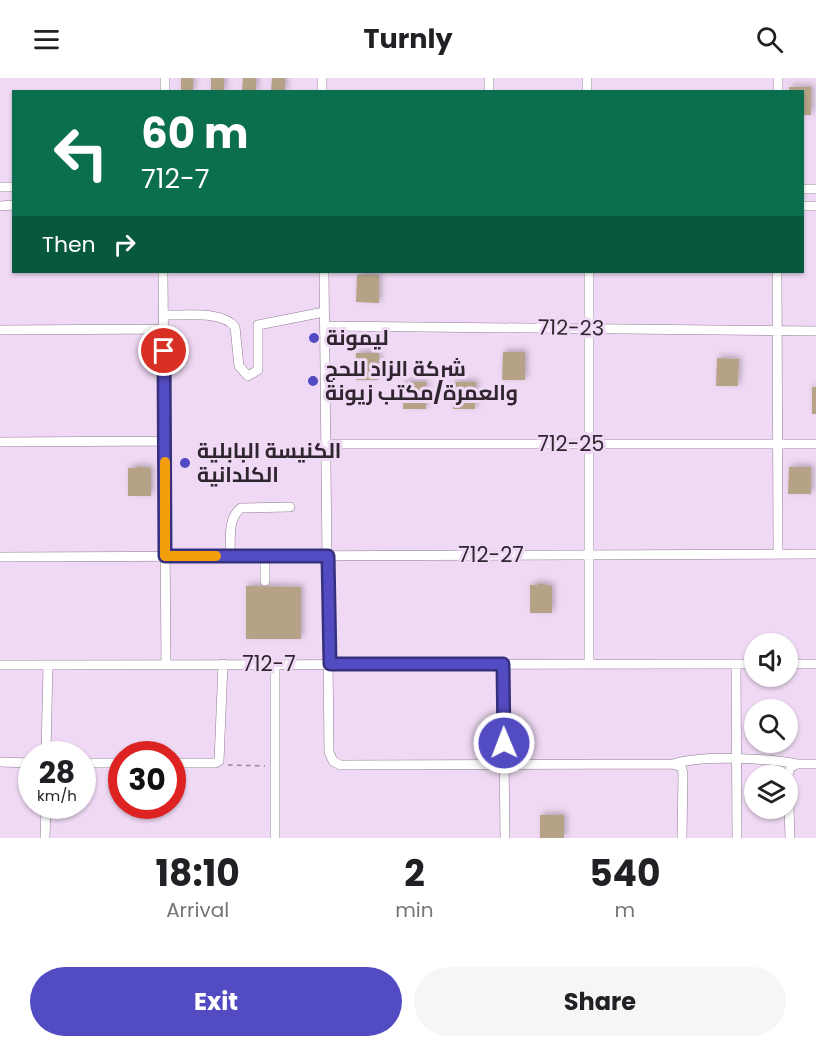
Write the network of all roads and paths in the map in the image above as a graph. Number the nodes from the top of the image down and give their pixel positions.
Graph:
1 (164, 273) edge
2 (324, 273) edge
3 (589, 273) edge
4 (777, 273) edge
5 (324, 312) junction
6 (164, 315) junction
7 (326, 326) junction
8 (589, 328) junction
9 (164, 329) junction
10 (0, 330) edge
11 (777, 330) junction
12 (816, 331) edge
13 (165, 441) junction
14 (0, 442) edge
15 (327, 444) junction
16 (589, 444) junction
17 (778, 444) junction
18 (816, 444) edge
19 (290, 507) dead end
20 (778, 554) junction
21 (816, 554) edge
22 (589, 555) junction
23 (165, 556) junction
24 (230, 556) junction
25 (265, 556) junction
26 (328, 556) junction
27 (0, 557) edge
28 (265, 581) dead end
29 (816, 663) edge
30 (166, 664) junction
31 (223, 664) junction
32 (275, 664) junction
33 (330, 664) junction
34 (503, 664) junction
35 (589, 664) junction
36 (736, 664) junction
37 (744, 664) edge
38 (798, 664) edge
39 (0, 665) edge
40 (48, 665) junction
41 (46, 741) edge
42 (737, 760) junction
43 (219, 761) junction
44 (0, 762) edge
45 (18, 763) edge
46 (186, 763) edge
47 (504, 763) junction
48 (673, 764) junction
49 (797, 764) junction
50 (816, 764) edge
51 (275, 766) junction
52 (45, 819) edge
53 (45, 838) edge
54 (275, 838) edge
55 (505, 838) edge
56 (682, 838) edge
57 (737, 838) edge
58 (790, 838) edge

1 - 6 street
2 - 5 street
3 - 8 street
4 - 11 street
5 - 6 street
5 - 7 street
6 - 9 street
7 - 8 street, 712-23
7 - 15 street
8 - 11 street, 712-23
8 - 16 street
9 - 10 street
9 - 13 street
11 - 12 street, 712-23
11 - 17 street
13 - 14 street
13 - 23 street
15 - 16 street, 712-25
15 - 26 street
16 - 17 street, 712-25
16 - 22 street
17 - 18 street, 712-25
17 - 20 street
19 - 24 street
20 - 21 street, 712-27
20 - 22 street, 712-27
22 - 26 street, 712-27
22 - 35 street
23 - 24 street, 712-27
23 - 27 street, 712-27
23 - 30 street
24 - 25 street, 712-27
25 - 26 street, 712-27
25 - 28 street
26 - 33 street
29 - 38 street
30 - 31 street, 712-7
30 - 40 street, 712-7
31 - 32 street, 712-7
31 - 43 street
32 - 33 street, 712-7
32 - 51 street
33 - 34 street, 712-7
33 - 47 street
34 - 35 street, 712-7
34 - 47 street
35 - 36 street, 712-7
36 - 37 street, 712-7
36 - 42 street
39 - 40 street, 712-7
40 - 41 street
42 - 48 street
42 - 49 street
42 - 57 street
43 - 46 street
43 - 51 path
44 - 45 street
47 - 48 street
47 - 55 street
48 - 56 street
49 - 50 street
49 - 58 street
51 - 54 street
52 - 53 street

